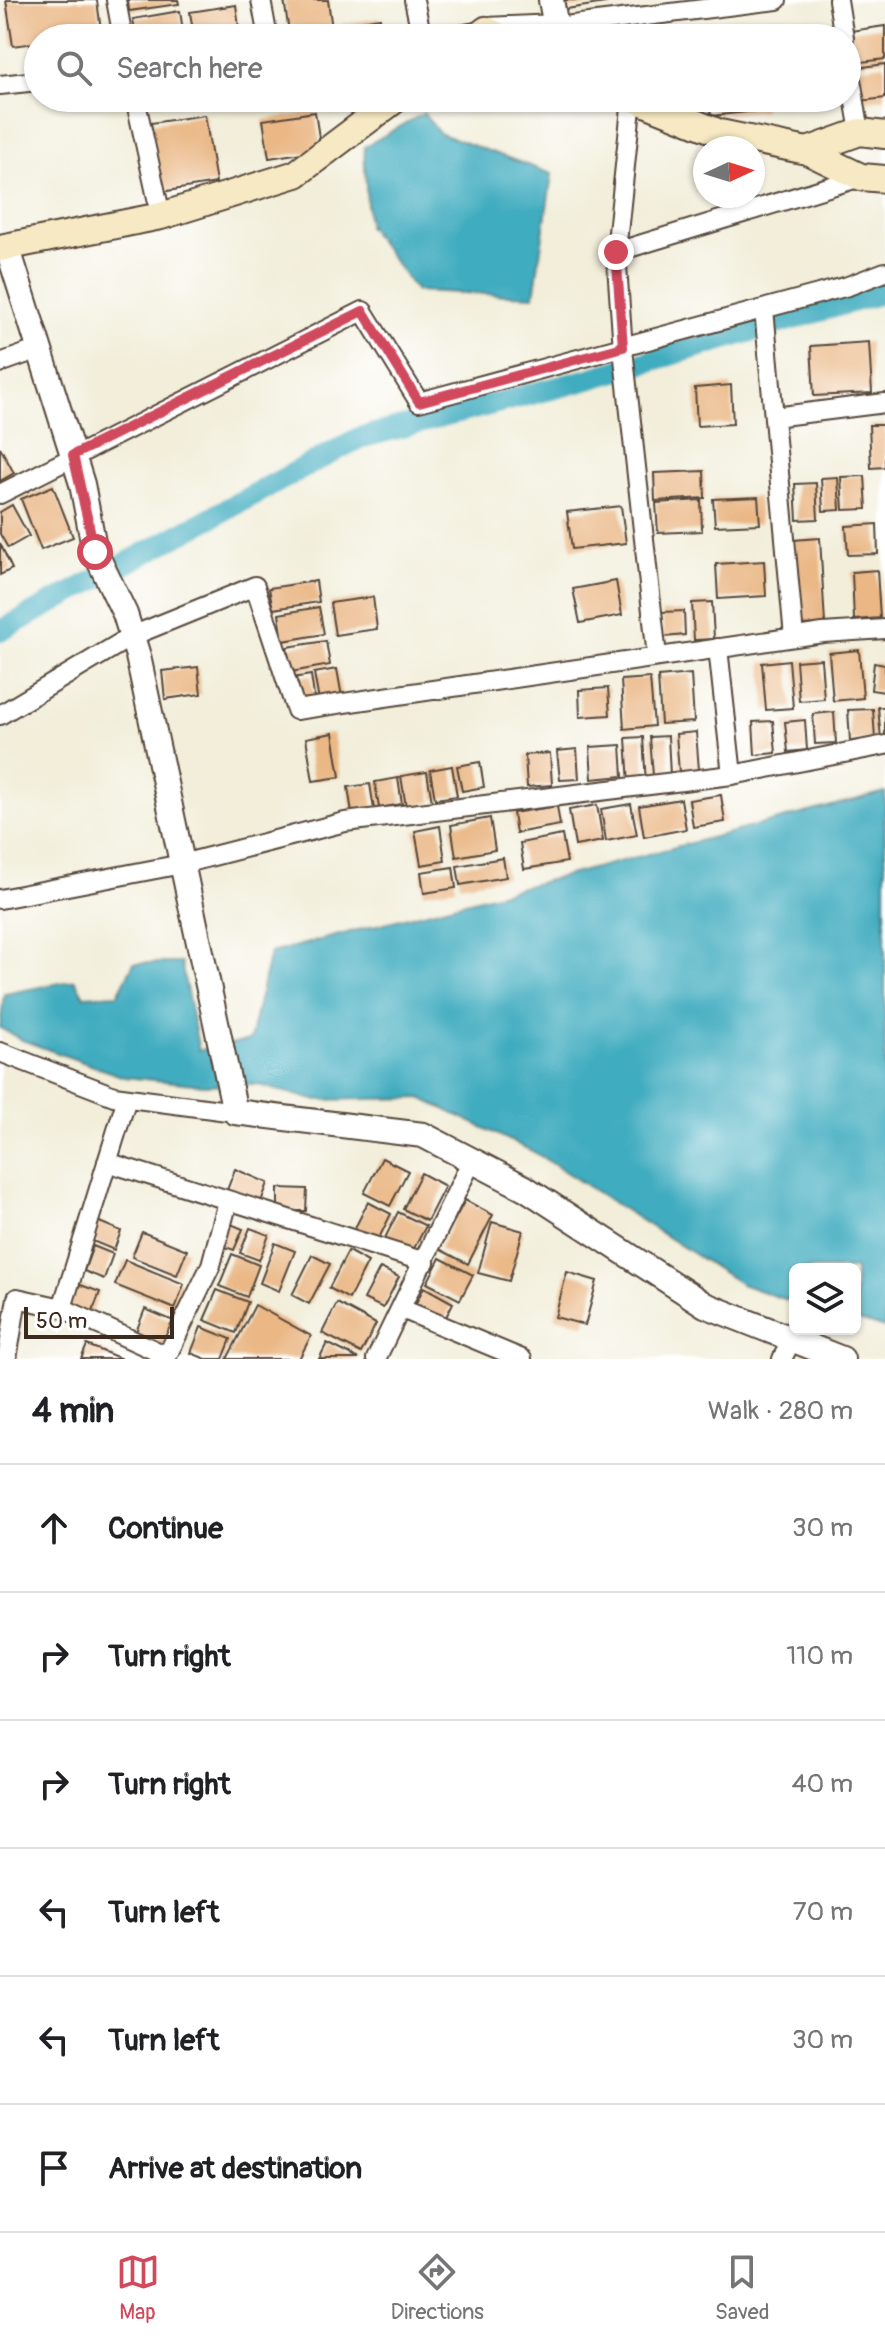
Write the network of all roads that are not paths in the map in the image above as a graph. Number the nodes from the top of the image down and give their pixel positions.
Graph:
1 (116, 0) edge
2 (261, 0) edge
3 (414, 0) edge
4 (551, 0) edge
5 (777, 0) edge
6 (838, 0) edge
7 (692, 5) edge
8 (120, 24) edge
9 (265, 24) edge
10 (419, 24) edge
11 (555, 24) edge
12 (575, 24) edge
13 (842, 24) edge
14 (24, 82) edge
15 (0, 85) edge
16 (861, 100) edge
17 (138, 112) edge
18 (378, 112) edge
19 (631, 112) edge
20 (667, 112) edge
21 (872, 134) edge
22 (807, 151) junction
23 (873, 178) edge
24 (161, 216) junction
25 (4, 247) edge
26 (616, 252) junction
27 (885, 272) edge
28 (764, 310) junction
29 (623, 348) junction
30 (39, 349) junction
31 (0, 363) edge
32 (885, 403) edge
33 (774, 417) junction
34 (73, 455) junction
35 (0, 494) edge
36 (128, 625) junction
37 (885, 629) edge
38 (794, 637) junction
39 (718, 648) junction
40 (657, 657) junction
41 (0, 715) edge
42 (885, 745) edge
43 (732, 775) junction
44 (182, 864) junction
45 (0, 899) edge
46 (0, 1052) edge
47 (127, 1098) junction
48 (235, 1112) junction
49 (472, 1160) junction
50 (107, 1162) junction
51 (228, 1201) junction
52 (425, 1262) junction
53 (9, 1297) edge
54 (62, 1308) junction
55 (402, 1309) junction
56 (787, 1350) edge
57 (166, 1358) edge
58 (7, 1359) edge
59 (376, 1359) edge
60 (522, 1359) edge
61 (842, 1359) edge

1 - 8 street
2 - 9 street
3 - 10 street
4 - 11 street
5 - 7 street
6 - 13 street
7 - 12 street
14 - 15 street
16 - 21 street
17 - 24 street
18 - 24 main road
19 - 26 street
20 - 22 main road
21 - 22 main road
22 - 23 main road
23 - 26 street
24 - 25 main road
25 - 30 street
26 - 29 street
27 - 28 street
28 - 29 street
28 - 33 street
29 - 34 street
29 - 40 street
30 - 31 street
30 - 34 street
32 - 33 street
33 - 38 street
34 - 35 street
34 - 36 street
36 - 40 street
36 - 41 street
36 - 44 street
37 - 38 street
38 - 39 street
39 - 40 street
39 - 43 street
42 - 43 street
43 - 44 street
44 - 45 street
44 - 48 street
46 - 47 street
47 - 48 street
47 - 50 street
48 - 49 street
49 - 52 street
49 - 56 street
50 - 51 street
50 - 54 street
51 - 52 street
51 - 57 street
52 - 55 street
53 - 54 street
53 - 58 street
54 - 57 street
55 - 59 street
55 - 60 street
56 - 61 street

